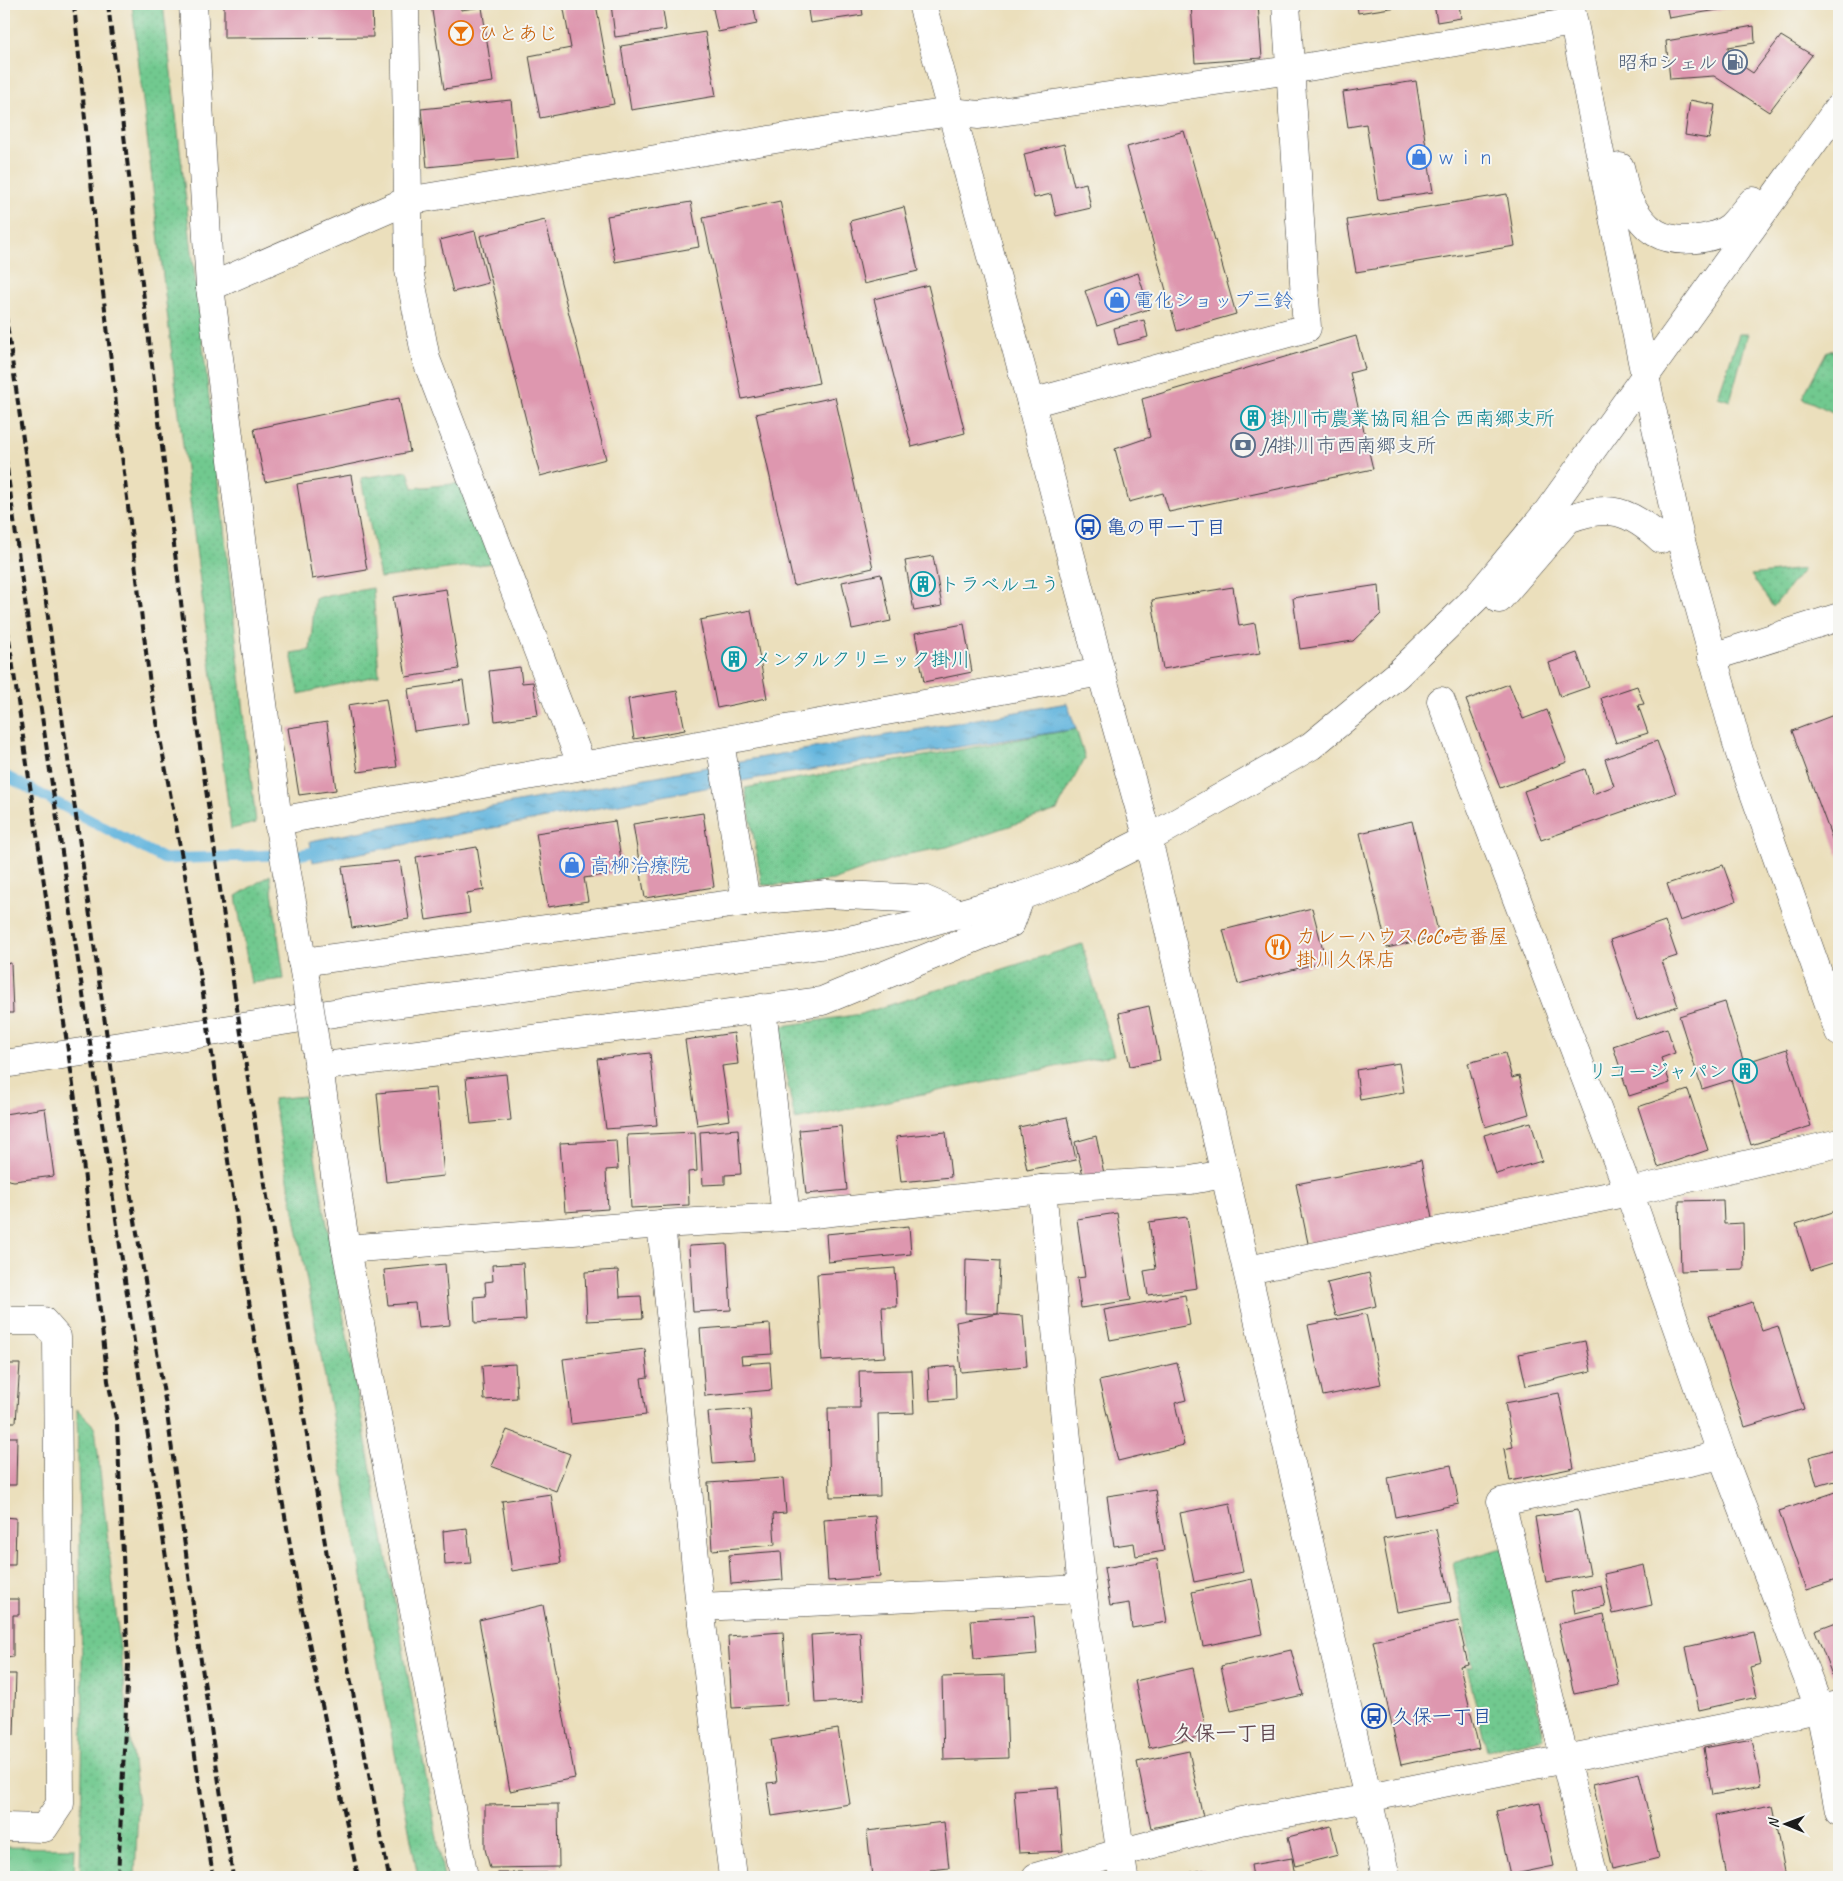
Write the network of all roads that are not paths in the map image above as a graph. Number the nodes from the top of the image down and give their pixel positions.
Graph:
1 (193, 4) edge
2 (405, 4) edge
3 (922, 4) edge
4 (1286, 4) edge
5 (1577, 10) edge
6 (1290, 70) junction
7 (1839, 107) edge
8 (951, 112) junction
9 (1628, 199) junction
10 (407, 201) junction
11 (210, 288) junction
12 (1645, 376) junction
13 (1031, 403) junction
14 (1661, 539) junction
15 (1839, 617) edge
16 (1712, 658) junction
17 (1102, 672) junction
18 (1397, 675) junction
19 (1441, 700) dead end
20 (1736, 741) junction
21 (721, 749) junction
22 (582, 766) junction
23 (1148, 839) junction
24 (282, 843) junction
25 (1021, 896) junction
26 (746, 902) junction
27 (961, 915) junction
28 (304, 969) junction
29 (762, 1008) junction
30 (1839, 1032) edge
31 (317, 1061) junction
32 (4, 1064) edge
33 (1839, 1143) edge
34 (1224, 1174) junction
35 (1042, 1189) junction
36 (1629, 1192) junction
37 (786, 1217) junction
38 (661, 1224) junction
39 (346, 1249) junction
40 (1248, 1270) junction
41 (4, 1321) edge
42 (1722, 1455) junction
43 (1082, 1589) junction
44 (700, 1607) junction
45 (1829, 1708) edge
46 (1565, 1759) junction
47 (1367, 1798) junction
48 (1839, 1811) edge
49 (4, 1827) edge
50 (1122, 1865) edge
51 (464, 1877) edge
52 (733, 1877) edge
53 (1036, 1877) edge
54 (1386, 1877) edge
55 (1594, 1877) edge

1 - 11 street
2 - 10 street
3 - 8 street
4 - 6 street
5 - 6 street
5 - 9 street
5 - 12 street
6 - 8 street
6 - 13 street
7 - 9 street
7 - 12 street
8 - 10 street
8 - 13 street
9 - 12 street
10 - 11 street
10 - 22 street
11 - 24 street
12 - 14 street
12 - 16 street
12 - 18 street
13 - 17 street
14 - 18 street
14 - 20 street
15 - 16 street
16 - 20 street
17 - 21 street
17 - 23 street
18 - 23 street
19 - 36 street
20 - 30 street
21 - 22 street
21 - 26 street
22 - 24 street
23 - 25 street
23 - 34 street
24 - 28 street
25 - 27 street
25 - 29 street
26 - 27 street
26 - 28 street
27 - 32 street
28 - 31 street, bridge
29 - 31 street
29 - 37 street
31 - 39 street
33 - 36 street
34 - 35 street
34 - 40 street
35 - 37 street
35 - 43 street
36 - 40 street
36 - 42 street
37 - 38 street
38 - 39 street
38 - 44 street
39 - 51 street
40 - 47 street
41 - 49 street
42 - 45 street
42 - 46 street
43 - 44 street
43 - 50 street
44 - 52 street
45 - 46 street
45 - 48 street
46 - 47 street
46 - 55 street
47 - 50 street
47 - 54 street
50 - 53 street

